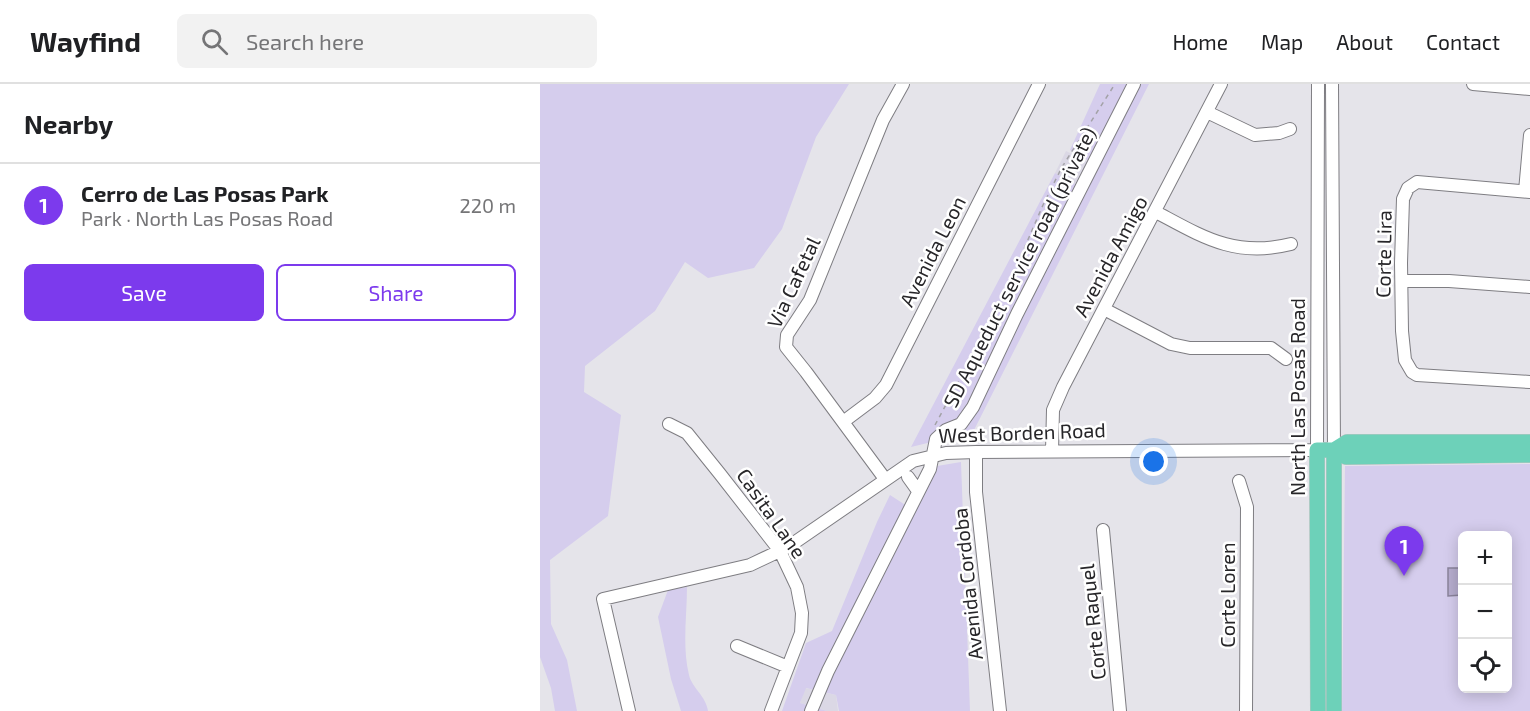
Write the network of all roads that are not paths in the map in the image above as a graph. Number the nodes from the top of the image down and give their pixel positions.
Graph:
1 (903, 84) edge
2 (1038, 84) edge
3 (1134, 84) edge
4 (1221, 84) edge
5 (1318, 84) edge
6 (1332, 84) edge
7 (1473, 84) edge
8 (1530, 89) edge
9 (1207, 112) junction
10 (1290, 129) dead end
11 (1530, 135) edge
12 (1527, 192) edge
13 (1156, 212) junction
14 (1291, 244) dead end
15 (1402, 281) junction
16 (1530, 287) edge
17 (1104, 309) junction
18 (1286, 359) dead end
19 (1530, 382) edge
20 (843, 422) junction
21 (669, 424) dead end
22 (1530, 442) edge
23 (1317, 450) junction
24 (1334, 450) junction
25 (1052, 451) junction
26 (976, 452) junction
27 (932, 455) junction
28 (1530, 455) edge
29 (908, 477) dead end
30 (885, 479) junction
31 (1239, 481) dead end
32 (918, 491) junction
33 (1103, 530) dead end
34 (780, 551) junction
35 (737, 646) dead end
36 (788, 667) junction
37 (629, 711) edge
38 (771, 711) edge
39 (811, 711) edge
40 (1000, 711) edge
41 (1120, 711) edge
42 (1246, 711) edge
43 (1318, 711) edge
44 (1334, 711) edge

1 - 20 street, Via Cafetal
2 - 20 street, Avenida Leon
3 - 27 street, SD Aqueduct service road (private)
4 - 9 street, Avenida Amigo
5 - 23 street, North Las Posas Road
6 - 24 street, North Las Posas Road
7 - 8 street
9 - 10 street
9 - 13 street, Avenida Amigo
11 - 12 street
12 - 15 street, Corte Lira
13 - 14 street
13 - 17 street, Avenida Amigo
15 - 16 street
15 - 19 street, Corte Lira
17 - 18 street
17 - 25 street, Avenida Amigo
20 - 30 street, Via Cafetal
21 - 34 street, Casita Lane
22 - 24 main road, West Borden Road
23 - 24 main road, West Borden Road
23 - 25 street, West Borden Road
23 - 43 main road, North Las Posas Road
24 - 28 main road, West Borden Road
24 - 44 main road, North Las Posas Road
25 - 26 street, West Borden Road
26 - 27 street, West Borden Road
26 - 40 street, Avenida Cordoba
27 - 30 street, West Borden Road
27 - 32 street, SD Aqueduct service road (private)
29 - 32 street
30 - 34 street, West Borden Road
31 - 42 street, Corte Loren
32 - 39 street, SD Aqueduct service road (private)
33 - 41 street, Corte Raquel
34 - 36 street, Casita Lane
34 - 37 street, West Borden Road
35 - 36 street
36 - 38 street, Casita Lane

